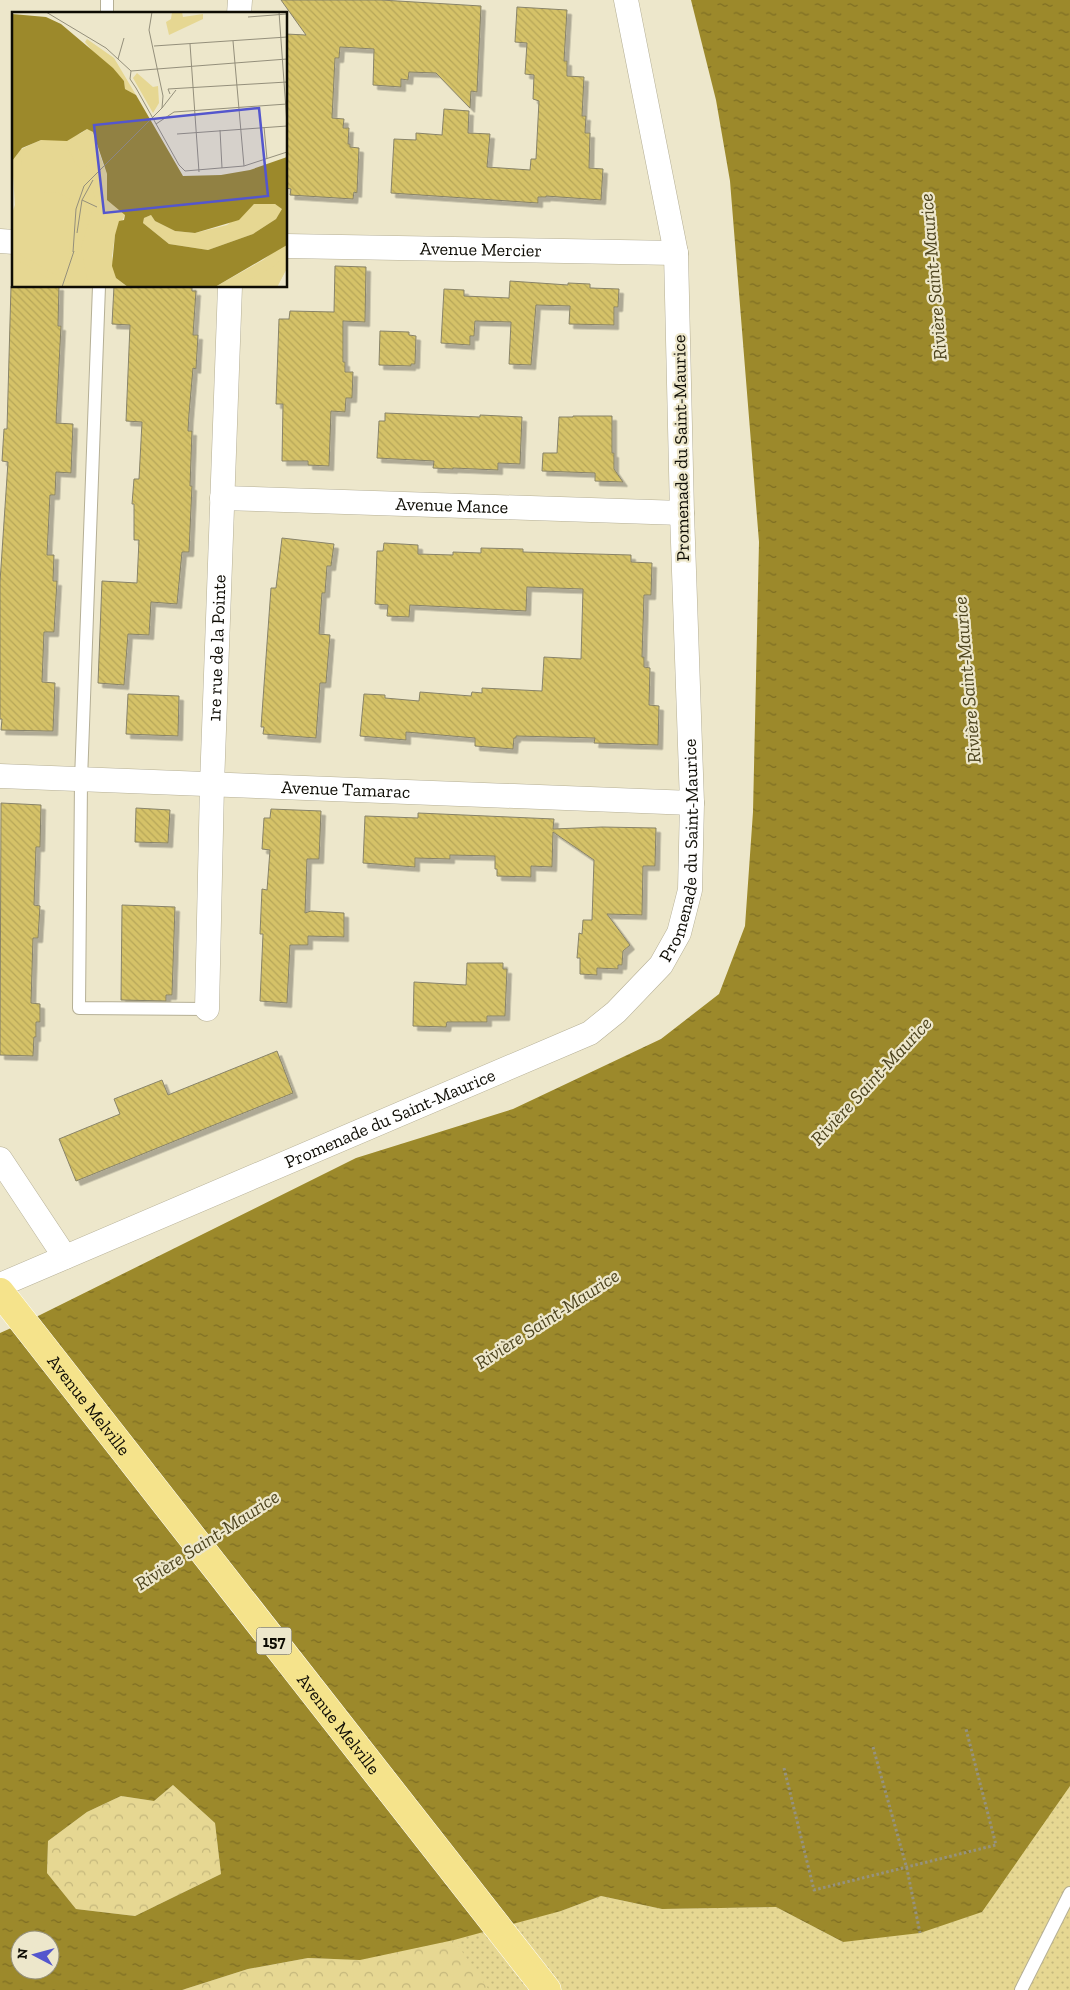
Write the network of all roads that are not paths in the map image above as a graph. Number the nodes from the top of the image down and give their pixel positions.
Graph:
1 (626, 0) edge
2 (288, 246) edge
3 (676, 252) junction
4 (99, 288) edge
5 (230, 288) edge
6 (222, 498) junction
7 (682, 513) junction
8 (0, 776) edge
9 (81, 780) junction
10 (212, 785) junction
11 (692, 803) junction
12 (208, 1009) joint
13 (0, 1159) edge
14 (65, 1257) junction
15 (0, 1285) edge
16 (0, 1292) edge
17 (1070, 1893) edge
18 (547, 1990) edge
19 (1021, 1990) edge

1 - 3 street, Promenade du Saint-Maurice
2 - 3 street, Avenue Mercier
3 - 7 street, Promenade du Saint-Maurice
4 - 9 lane
5 - 6 street, 1re rue de la Pointe
6 - 7 street, Avenue Mance
6 - 10 street, 1re rue de la Pointe
7 - 11 street, Promenade du Saint-Maurice
8 - 9 street, Avenue Tamarac
9 - 10 street, Avenue Tamarac
9 - 12 lane
10 - 11 street, Avenue Tamarac
10 - 12 street, 1re rue de la Pointe
11 - 14 street, Promenade du Saint-Maurice
13 - 14 street
14 - 15 street, Promenade du Saint-Maurice
16 - 18 main road, Avenue Melville / 157
17 - 19 lane

